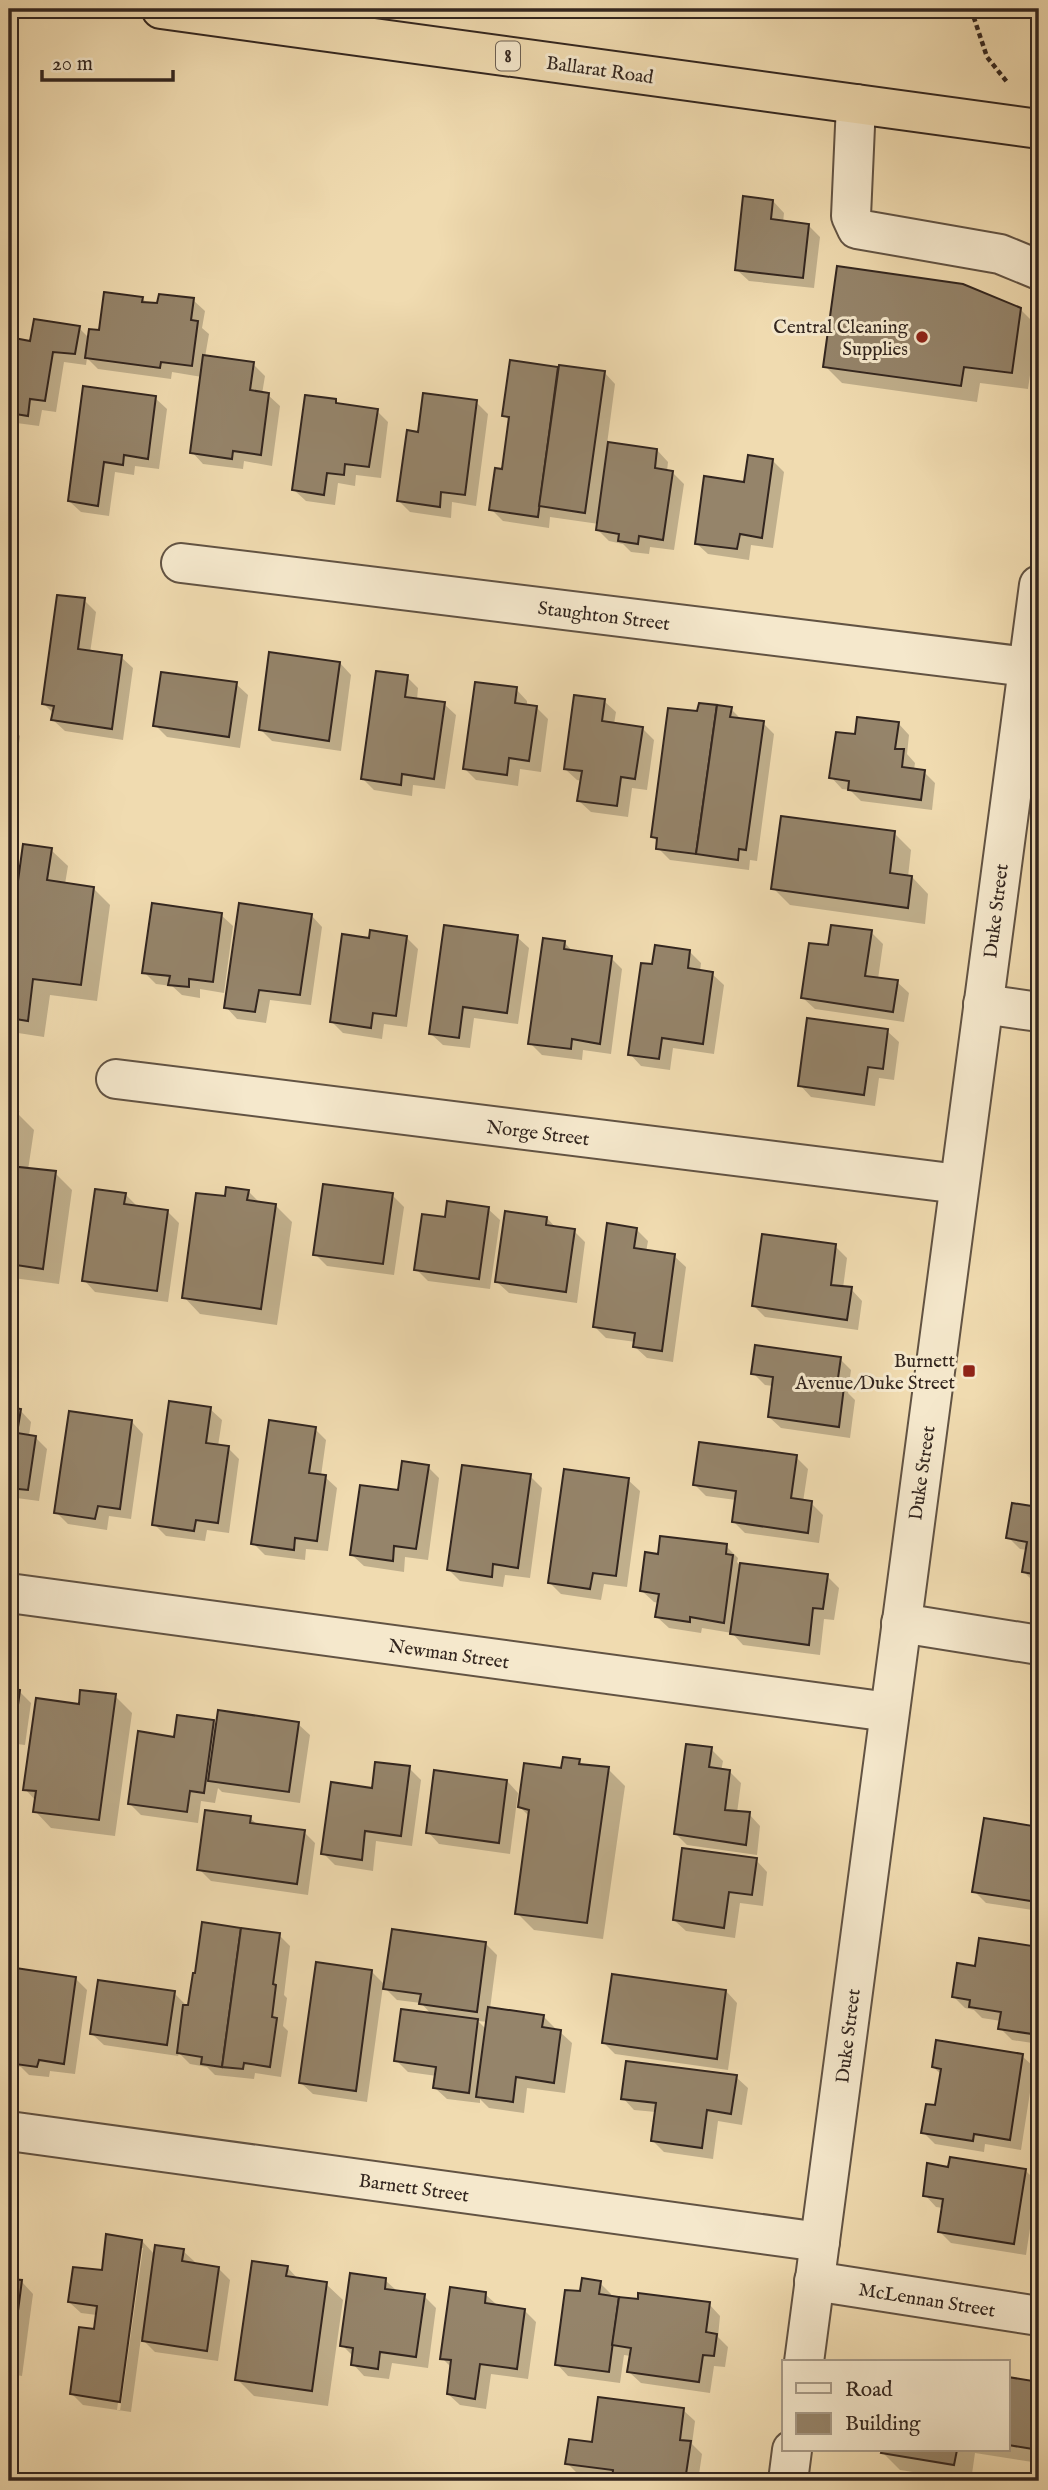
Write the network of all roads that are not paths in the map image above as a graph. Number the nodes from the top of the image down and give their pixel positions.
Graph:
1 (161, 9) edge
2 (856, 104) junction
3 (1039, 129) edge
4 (1039, 270) edge
5 (181, 563) dead end
6 (1039, 591) edge
7 (1028, 667) junction
8 (983, 1004) junction
9 (1039, 1012) edge
10 (116, 1079) dead end
11 (959, 1184) junction
12 (9, 1593) edge
13 (901, 1623) junction
14 (1039, 1645) edge
15 (889, 1712) junction
16 (9, 2131) edge
17 (820, 2242) junction
18 (814, 2281) junction
19 (1039, 2316) edge
20 (804, 2360) edge
21 (792, 2452) edge
22 (788, 2481) edge

1 - 2 highway, Ballarat Road / 8
2 - 3 highway, Ballarat Road / 8
2 - 4 street
5 - 7 street, Staughton Street
6 - 7 street, Duke Street
7 - 8 street, Duke Street
8 - 9 street
8 - 11 street, Duke Street
10 - 11 street, Norge Street
11 - 13 street, Duke Street
12 - 15 street, Newman Street
13 - 14 street
13 - 15 street, Duke Street
15 - 17 street, Duke Street
16 - 17 street, Barnett Street
17 - 18 street, Duke Street
18 - 19 street, McLennan Street
18 - 20 street, Duke Street
21 - 22 street

